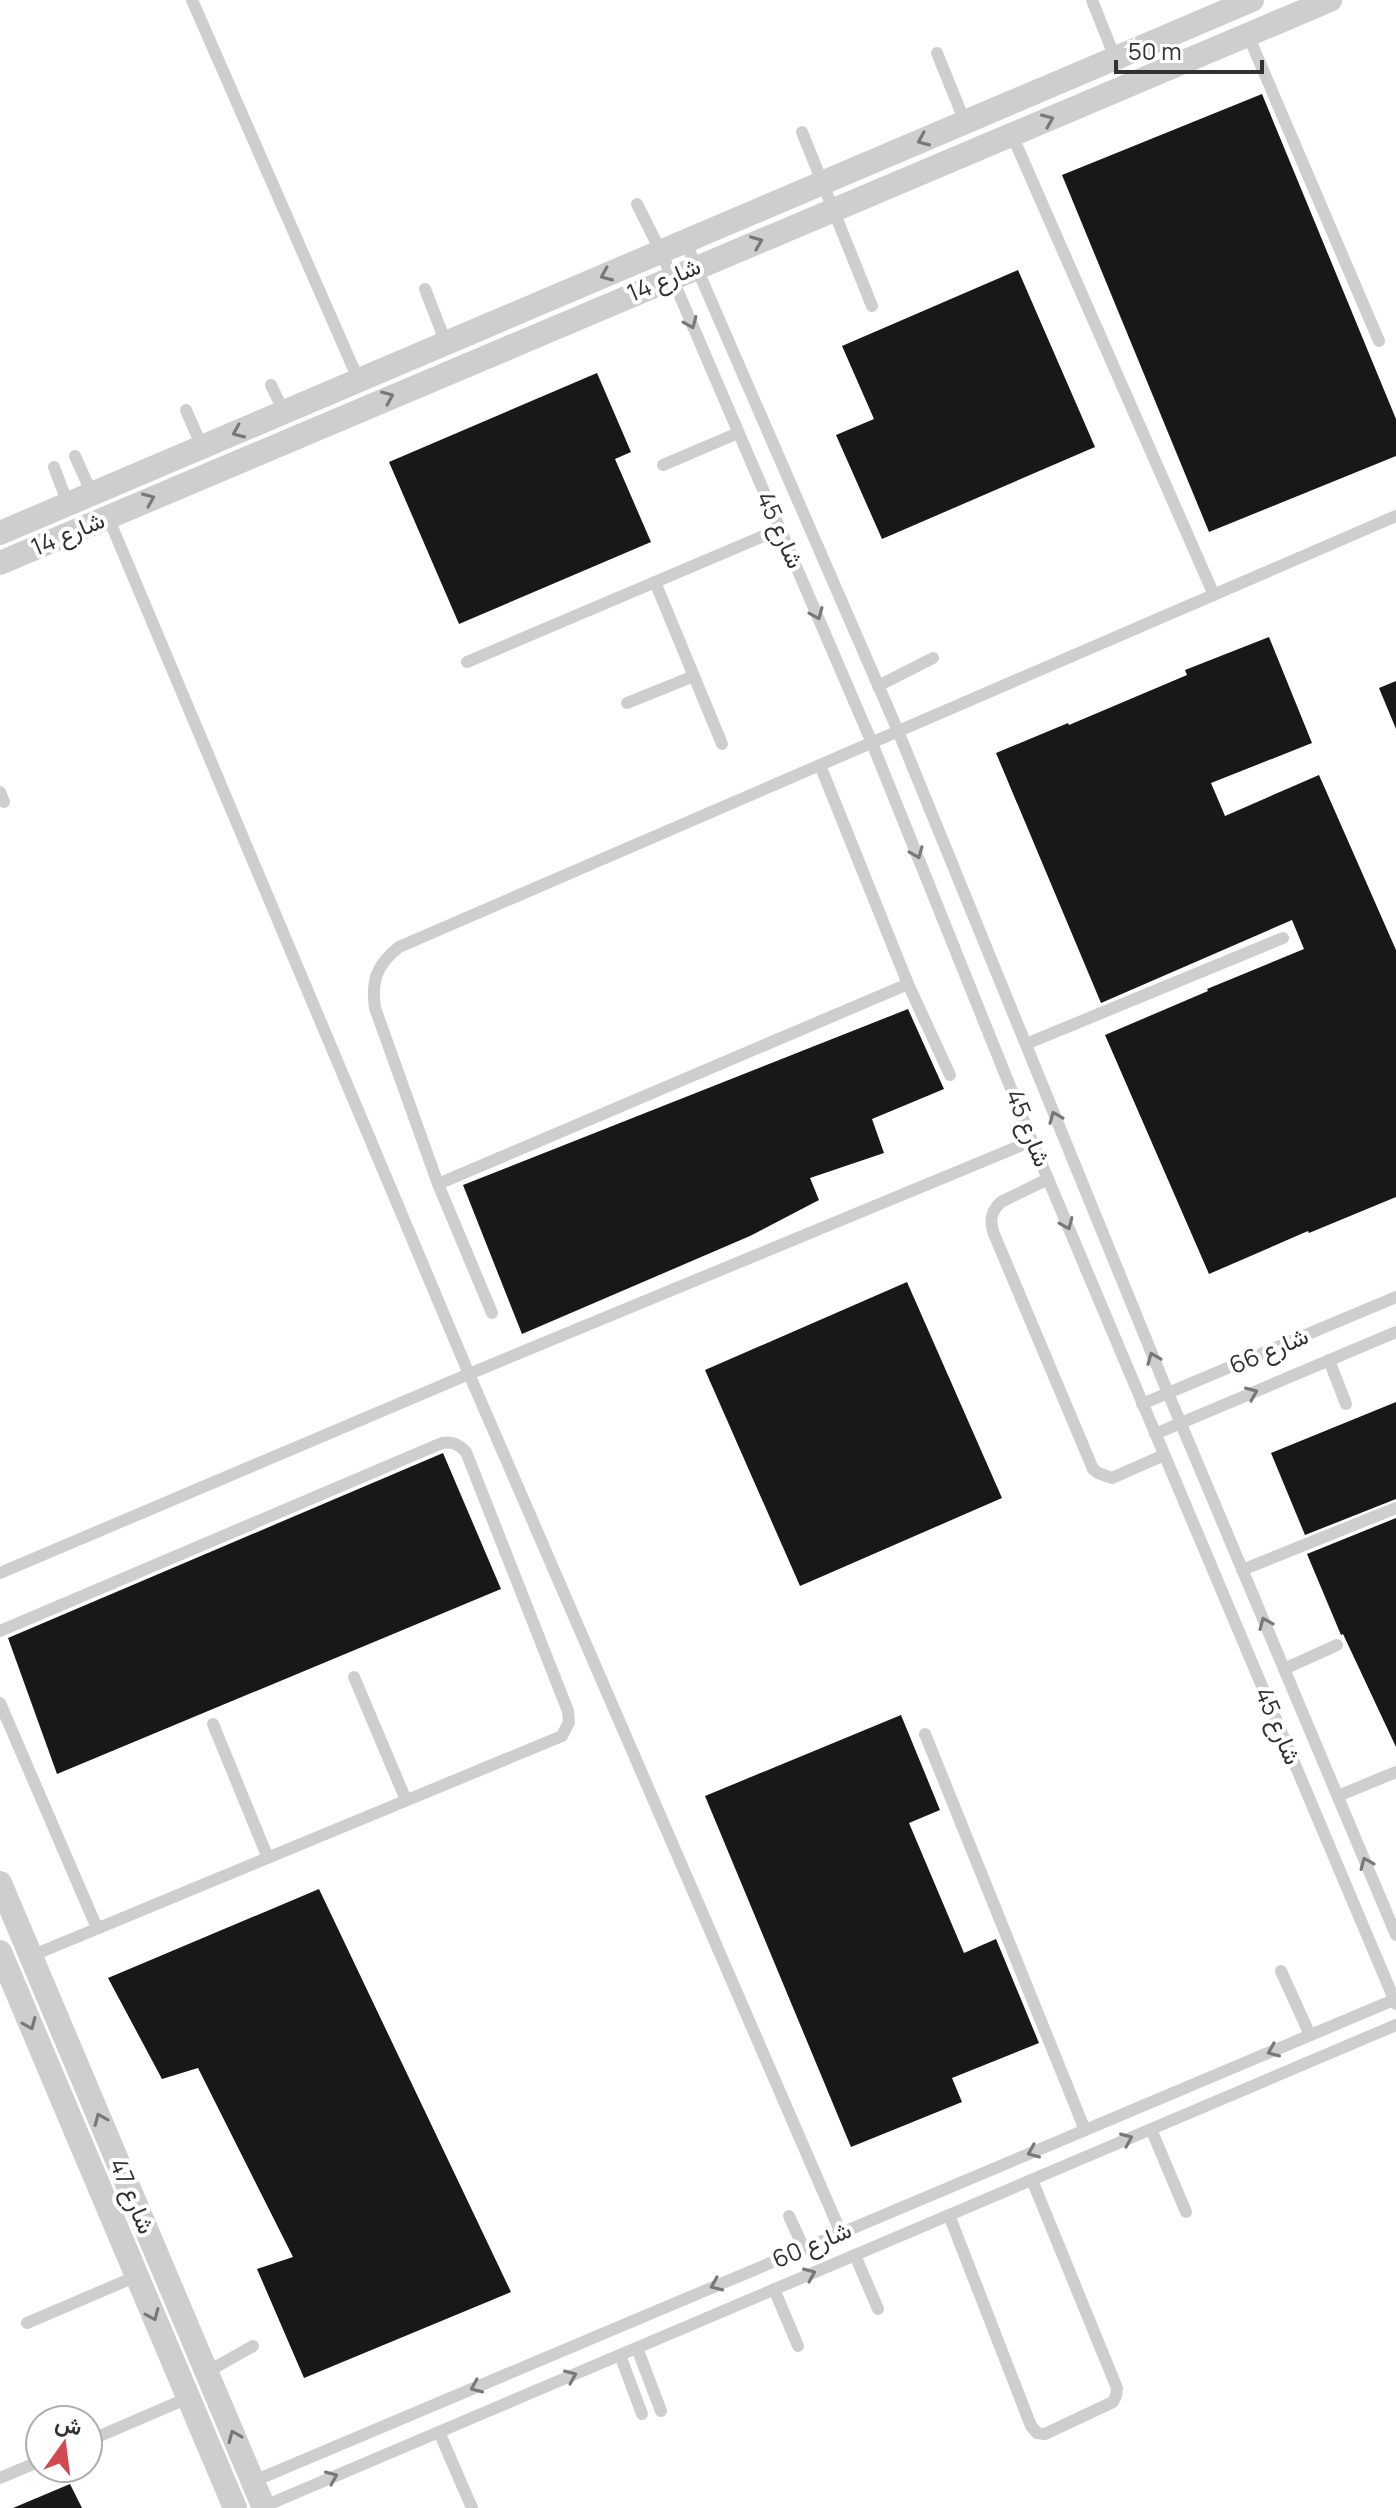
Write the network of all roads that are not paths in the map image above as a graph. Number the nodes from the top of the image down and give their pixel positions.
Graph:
1 (192, 0) edge
2 (1092, 0) edge
3 (1252, 0) edge
4 (1330, 0) edge
5 (1248, 35) junction
6 (937, 53) dead end
7 (1115, 58) junction
8 (965, 122) junction
9 (802, 132) dead end
10 (1012, 135) junction
11 (823, 183) junction
12 (637, 204) dead end
13 (834, 211) junction
14 (685, 241) junction
15 (661, 252) junction
16 (695, 267) junction
17 (671, 277) junction
18 (425, 289) dead end
19 (872, 306) dead end
20 (1379, 341) dead end
21 (446, 343) junction
22 (359, 381) junction
23 (271, 385) dead end
24 (186, 410) dead end
25 (284, 412) junction
26 (738, 433) junction
27 (202, 447) junction
28 (75, 456) dead end
29 (663, 465) dead end
30 (54, 467) dead end
31 (78, 500) junction
32 (1396, 516) edge
33 (97, 521) junction
34 (780, 529) junction
35 (0, 533) edge
36 (0, 563) edge
37 (655, 582) junction
38 (1214, 595) junction
39 (933, 658) dead end
40 (467, 662) dead end
41 (694, 676) junction
42 (878, 686) junction
43 (627, 703) dead end
44 (898, 731) junction
45 (872, 743) junction
46 (722, 744) dead end
47 (820, 765) junction
48 (1283, 938) dead end
49 (908, 984) junction
50 (1026, 1044) junction
51 (950, 1075) dead end
52 (1032, 1141) junction
53 (1048, 1179) junction
54 (438, 1184) junction
55 (1396, 1297) edge
56 (492, 1313) dead end
57 (1396, 1332) edge
58 (1329, 1360) junction
59 (469, 1374) junction
60 (1168, 1393) junction
61 (1142, 1404) junction
62 (1346, 1404) dead end
63 (1180, 1424) junction
64 (1155, 1434) junction
65 (1164, 1455) junction
66 (1396, 1508) edge
67 (1242, 1570) junction
68 (0, 1573) edge
69 (0, 1631) edge
70 (1337, 1645) dead end
71 (1284, 1669) junction
72 (354, 1677) dead end
73 (0, 1703) edge
74 (213, 1724) dead end
75 (925, 1734) dead end
76 (1396, 1772) edge
77 (1338, 1796) junction
78 (406, 1800) junction
79 (268, 1858) junction
80 (0, 1883) edge
81 (6, 1912) edge
82 (97, 1928) junction
83 (1396, 1935) edge
84 (0, 1952) edge
85 (31, 1956) junction
86 (1281, 1971) dead end
87 (1395, 2001) edge
88 (1396, 2025) edge
89 (1310, 2035) junction
90 (1151, 2129) junction
91 (1085, 2130) junction
92 (1032, 2180) junction
93 (1186, 2212) dead end
94 (949, 2215) junction
95 (789, 2216) dead end
96 (841, 2233) junction
97 (804, 2249) junction
98 (855, 2255) junction
99 (748, 2272) junction
100 (137, 2276) junction
101 (774, 2289) junction
102 (758, 2296) junction
103 (878, 2309) dead end
104 (27, 2323) dead end
105 (253, 2346) dead end
106 (798, 2346) dead end
107 (637, 2348) junction
108 (620, 2355) junction
109 (207, 2372) junction
110 (188, 2398) junction
111 (661, 2411) dead end
112 (642, 2414) dead end
113 (409, 2415) junction
114 (439, 2432) junction
115 (104, 2434) edge
116 (420, 2440) junction
117 (24, 2468) edge
118 (0, 2478) edge
119 (253, 2481) junction
120 (231, 2500) edge
121 (263, 2507) edge
122 (472, 2508) edge

1 - 22 lane
2 - 7 lane
3 - 7 street, شارع 14
4 - 5 street, شارع 14
10 -> 5 street, شارع 14
5 - 20 lane
6 - 8 lane
7 - 8 street, شارع 14
8 -> 11 street, شارع 14
9 - 11 lane
10 - 13 street, شارع 14
10 - 38 lane
11 - 13 lane
11 - 14 street, شارع 14
12 - 15 lane, شارع 45
16 -> 13 street, شارع 14
13 - 19 lane
14 - 15 street, شارع 14
14 - 16 lane, شارع 45
15 - 17 lane, شارع 45
15 -> 21 street, شارع 14
16 - 17 street, شارع 14
16 - 42 lane, شارع 45
17 -> 26 lane, شارع 45
33 -> 17 street, شارع 14
18 - 21 lane
21 - 22 street, شارع 14
22 - 25 street, شارع 14
23 - 25 lane
24 - 27 lane
25 -> 27 street, شارع 14
26 - 29 lane
26 - 34 lane, شارع 45
27 - 31 street, شارع 14
28 - 31 lane
30 - 31 lane
31 - 33 lane
31 - 35 street, شارع 14
32 - 38 lane
33 - 36 street, شارع 14
33 - 59 lane
34 - 37 lane
34 -> 45 lane, شارع 45
37 - 40 lane
37 - 41 lane
38 - 44 lane
39 - 42 lane
41 - 43 lane
41 - 46 lane
42 - 44 lane, شارع 45
44 - 45 lane
44 - 50 lane, شارع 45
45 - 47 lane
45 -> 52 lane, شارع 45
47 - 49 lane
47 - 54 lane
48 - 50 lane
49 - 51 lane
49 - 54 lane
60 -> 50 lane, شارع 45
52 - 53 lane, شارع 45
52 - 59 lane
53 -> 61 lane, شارع 45
53 - 65 lane
54 - 56 lane
55 - 60 lane, شارع 66
57 - 58 lane, شارع 66
58 - 62 lane
63 -> 58 lane, شارع 66
59 - 68 lane
59 - 96 lane
60 - 61 lane, شارع 66
60 - 63 lane, شارع 45
61 - 64 lane, شارع 45
63 - 64 lane, شارع 66
63 - 67 lane, شارع 45
64 - 65 lane, شارع 45
65 - 87 lane, شارع 45
66 - 67 lane
71 -> 67 lane, شارع 45
69 - 78 lane
70 - 71 lane
71 - 77 lane, شارع 45
72 - 78 lane
73 - 82 lane
74 - 79 lane
75 - 91 lane
76 - 77 lane
83 -> 77 lane, شارع 45
78 - 79 lane
79 - 82 lane
80 - 81 street, شارع 47
81 - 85 street, شارع 47
82 - 85 lane
84 -> 100 street, شارع 47
109 -> 85 street, شارع 47
86 - 89 lane
87 - 89 lane, شارع 60
88 - 90 lane, شارع 60
89 -> 91 lane, شارع 60
92 -> 90 lane, شارع 60
90 - 93 lane
91 -> 96 lane, شارع 60
92 - 94 lane, شارع 60
92 - 94 lane
94 - 98 lane, شارع 60
95 - 97 lane
96 - 97 lane, شارع 60
97 - 99 lane, شارع 60
101 -> 98 lane, شارع 60
98 - 103 lane
99 - 102 lane
99 -> 113 lane, شارع 60
100 - 104 lane
100 -> 110 street, شارع 47
101 - 102 lane, شارع 60
101 - 106 lane
102 - 107 lane, شارع 60
105 - 109 lane
107 - 108 lane, شارع 60
107 - 111 lane
108 - 112 lane
114 -> 108 lane, شارع 60
119 -> 109 street, شارع 47
110 - 115 lane
110 - 120 street, شارع 47
113 - 116 lane
113 - 119 lane, شارع 60
114 - 116 lane, شارع 60
114 - 122 lane
121 -> 116 lane, شارع 60
117 - 118 lane
119 - 120 lane, شارع 60
119 - 121 street, شارع 47

